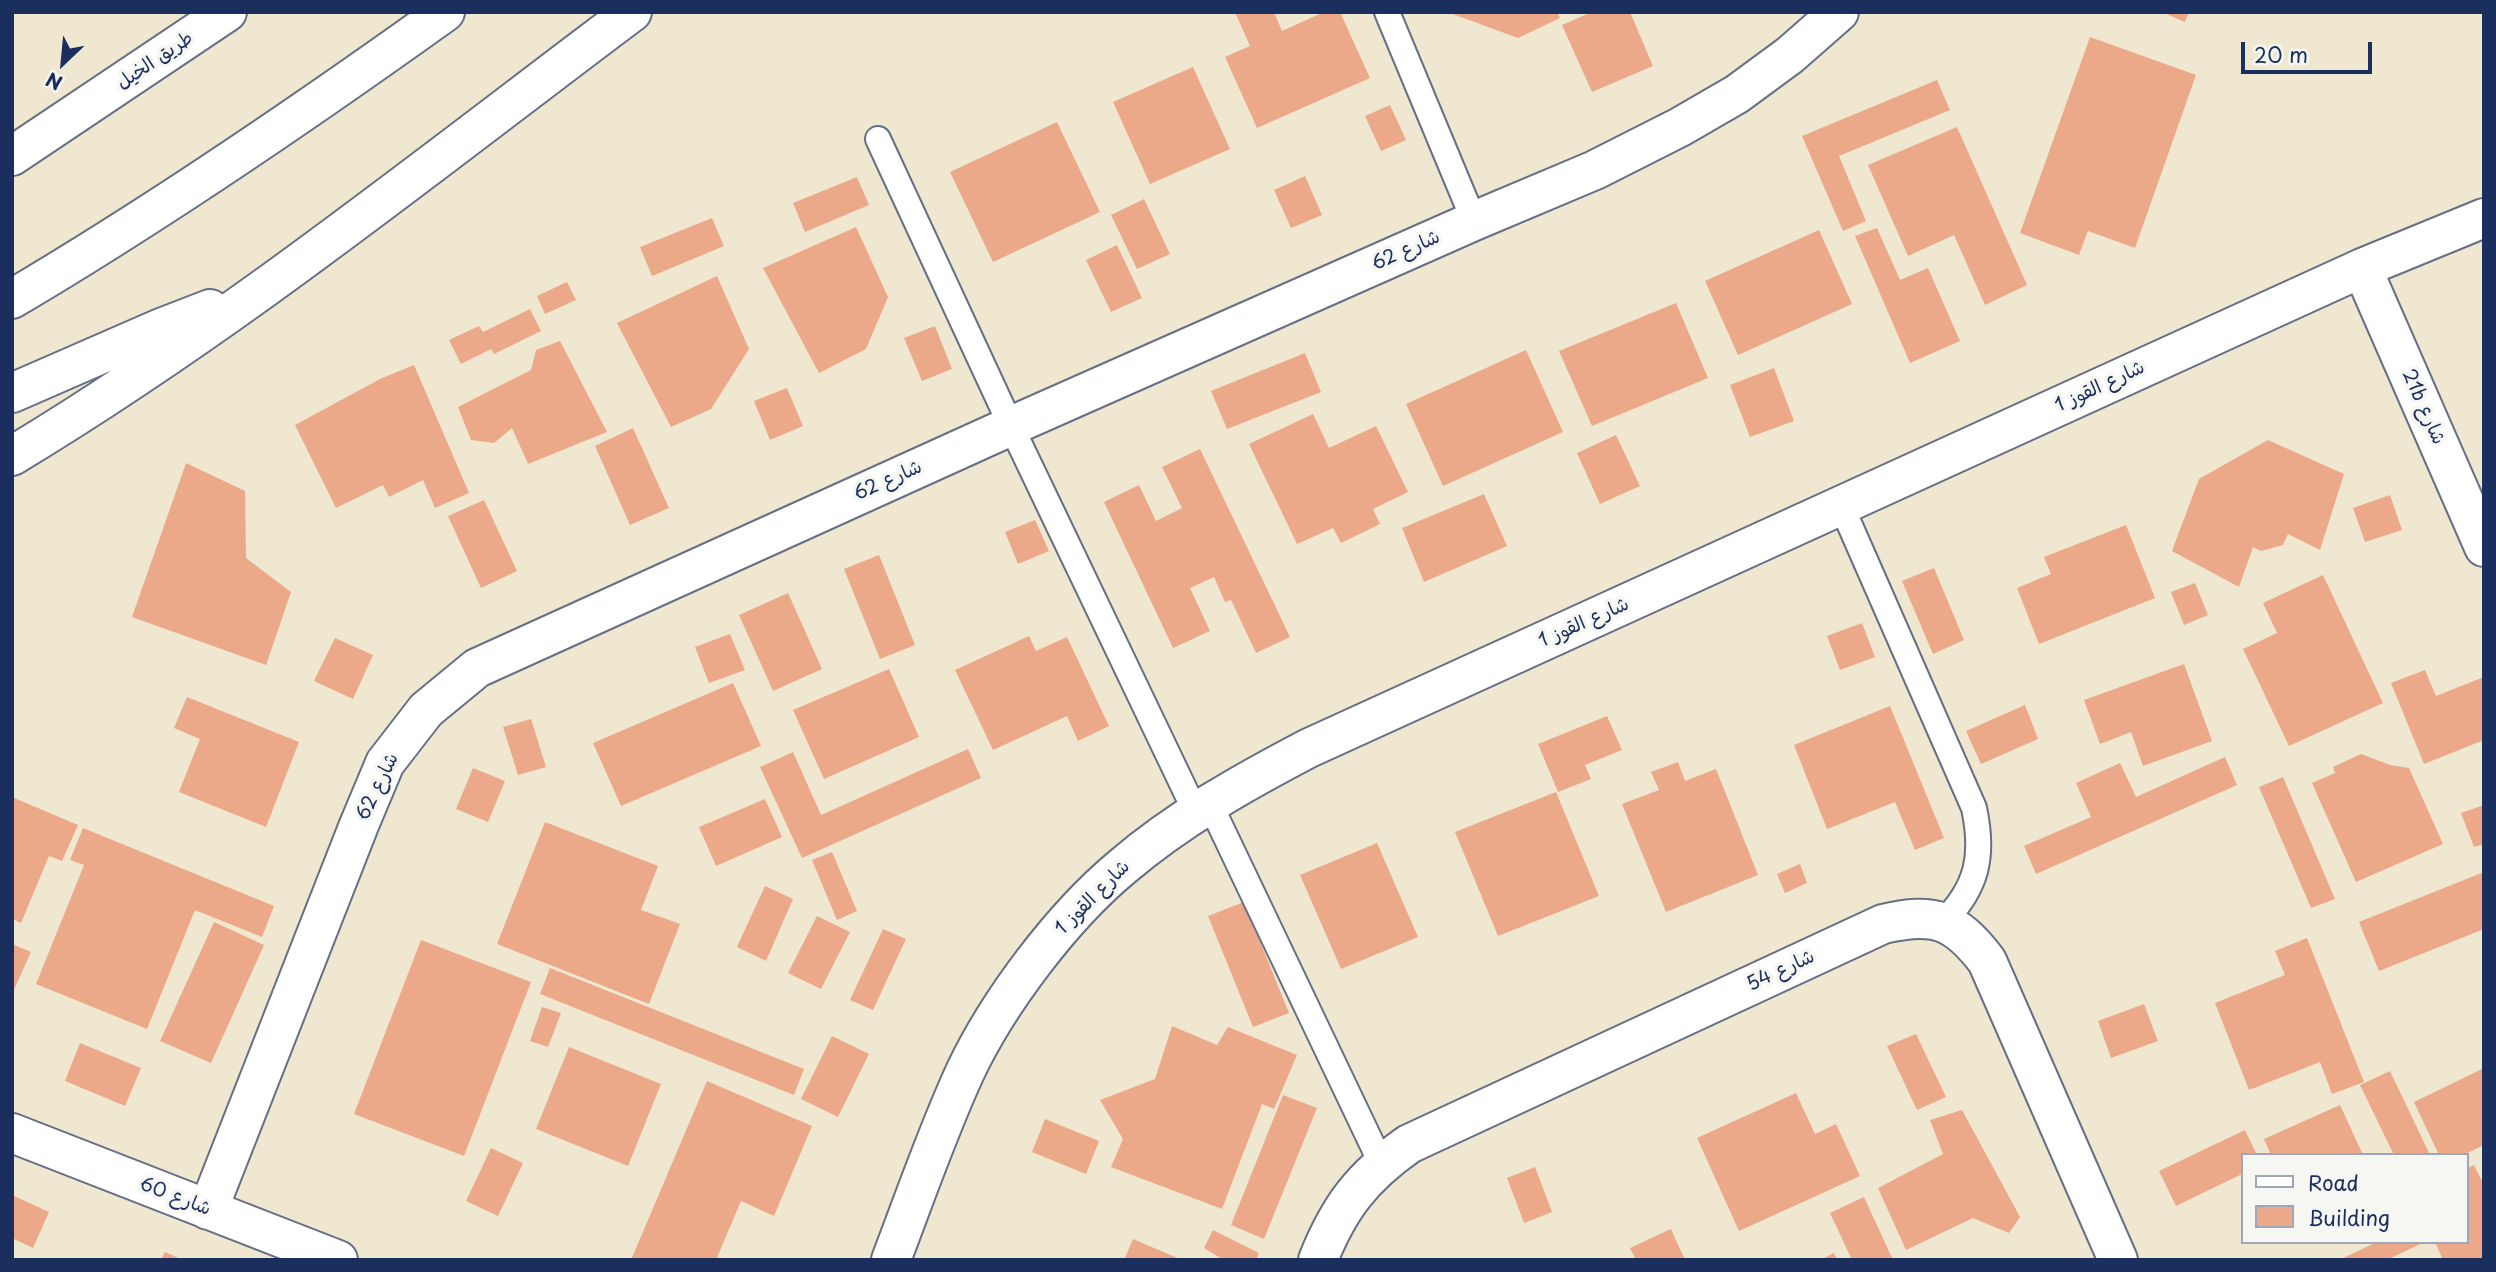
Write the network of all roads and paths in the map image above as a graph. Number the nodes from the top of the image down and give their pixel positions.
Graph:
1 (227, 12) edge
2 (445, 12) edge
3 (632, 12) edge
4 (1387, 12) edge
5 (1839, 12) edge
6 (878, 139) dead end
7 (12, 156) edge
8 (2484, 218) edge
9 (1474, 221) junction
10 (2362, 268) junction
11 (267, 288) junction
12 (12, 299) edge
13 (12, 393) edge
14 (1011, 426) junction
15 (12, 456) edge
16 (1842, 505) junction
17 (2484, 547) edge
18 (1203, 808) junction
19 (1943, 922) junction
20 (12, 1133) edge
21 (1381, 1163) junction
22 (208, 1210) junction
23 (338, 1260) edge
24 (891, 1260) edge
25 (1318, 1260) edge
26 (2118, 1260) edge

1 - 7 main road, طريق الخيل
2 - 12 main road
3 - 11 main road
4 - 9 lane
5 - 9 main road, شارع 62
6 - 14 lane
8 - 10 main road, شارع القوز 1
9 - 14 main road, شارع 62
10 - 16 main road, شارع القوز 1
10 - 17 main road, 21b شارع
11 - 13 main road
11 - 15 main road
14 - 18 lane
14 - 22 main road, شارع 62
16 - 18 main road, شارع القوز 1
16 - 19 lane
18 - 21 lane
18 - 24 main road, شارع القوز 1
19 - 21 main road, شارع 54
19 - 26 main road, شارع 54
20 - 22 main road, شارع 60
21 - 25 main road, شارع 54
22 - 23 main road, شارع 60

